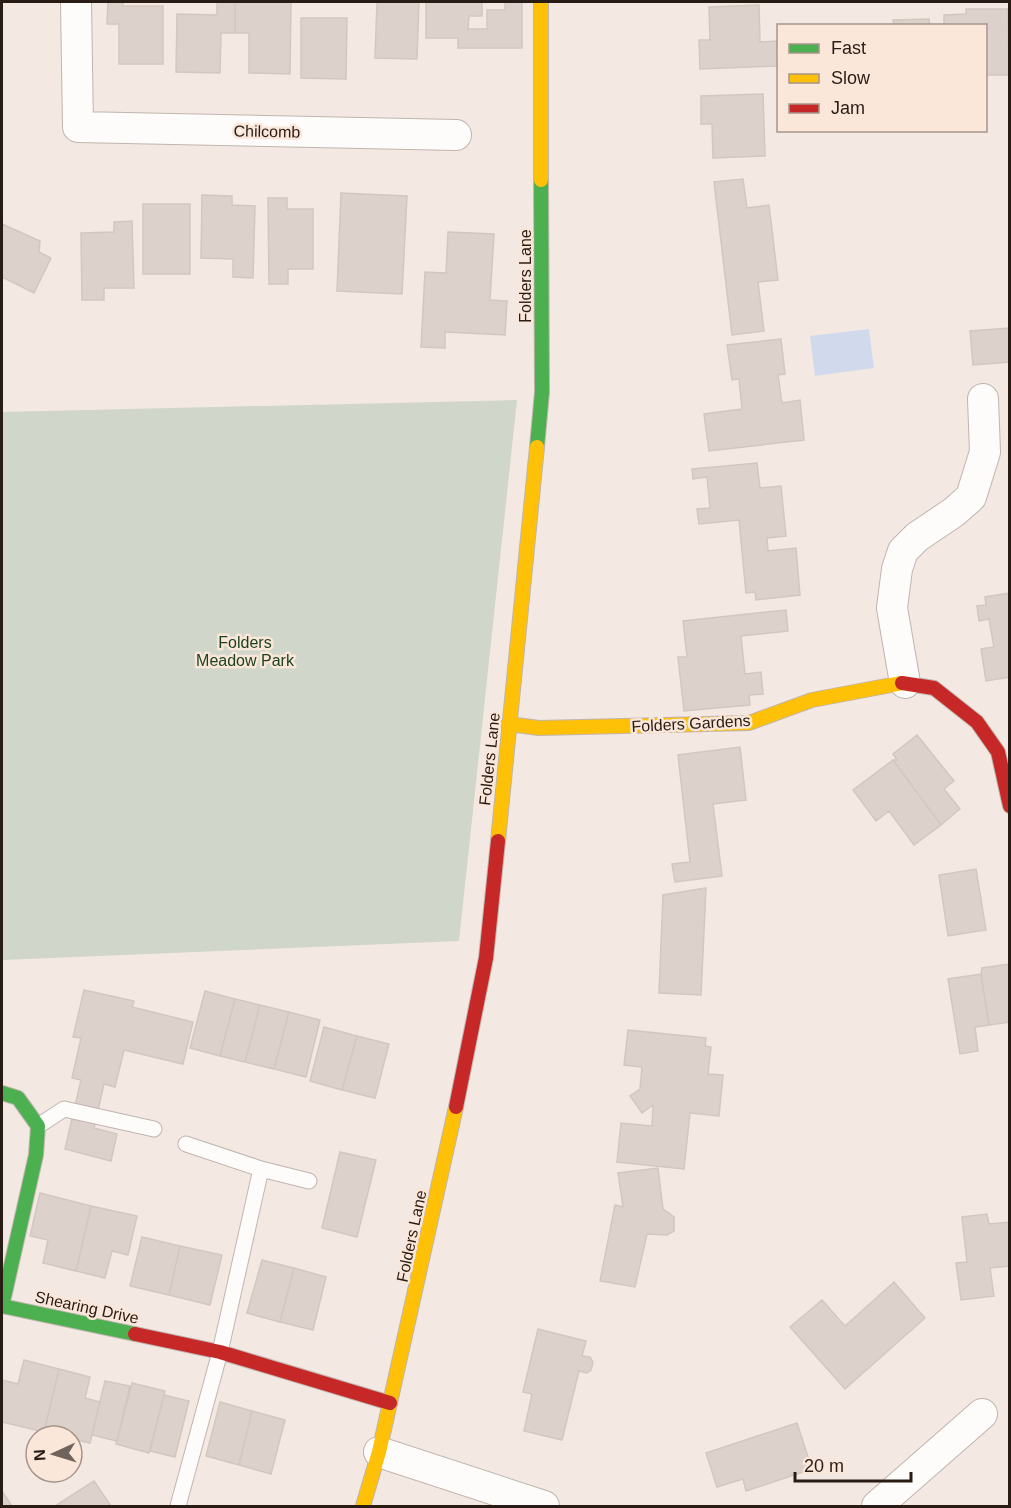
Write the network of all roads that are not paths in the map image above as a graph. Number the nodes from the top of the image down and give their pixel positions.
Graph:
1 (76, 2) edge
2 (541, 2) edge
3 (456, 135) dead end
4 (983, 399) dead end
5 (905, 683) junction
6 (508, 724) junction
7 (1010, 806) edge
8 (2, 1093) edge
9 (38, 1126) junction
10 (154, 1129) dead end
11 (186, 1144) dead end
12 (261, 1169) junction
13 (309, 1181) dead end
14 (2, 1308) edge
15 (220, 1352) junction
16 (390, 1403) junction
17 (982, 1414) dead end
18 (379, 1452) junction
19 (178, 1506) edge
20 (363, 1506) edge
21 (544, 1506) edge
22 (877, 1506) edge

1 - 3 street, Chilcomb
2 - 6 main road, Folders Lane
4 - 5 street
5 - 6 main road, Folders Gardens
5 - 7 main road, Folders Gardens
6 - 16 main road, Folders Lane
8 - 9 main road
9 - 10 lane
9 - 14 main road, Shearing Drive
11 - 12 lane
12 - 13 lane
12 - 15 lane
14 - 15 main road, Shearing Drive
15 - 16 main road, Shearing Drive
15 - 19 lane
16 - 18 main road, Folders Lane
17 - 22 street
18 - 20 main road, Folders Lane
18 - 21 street

